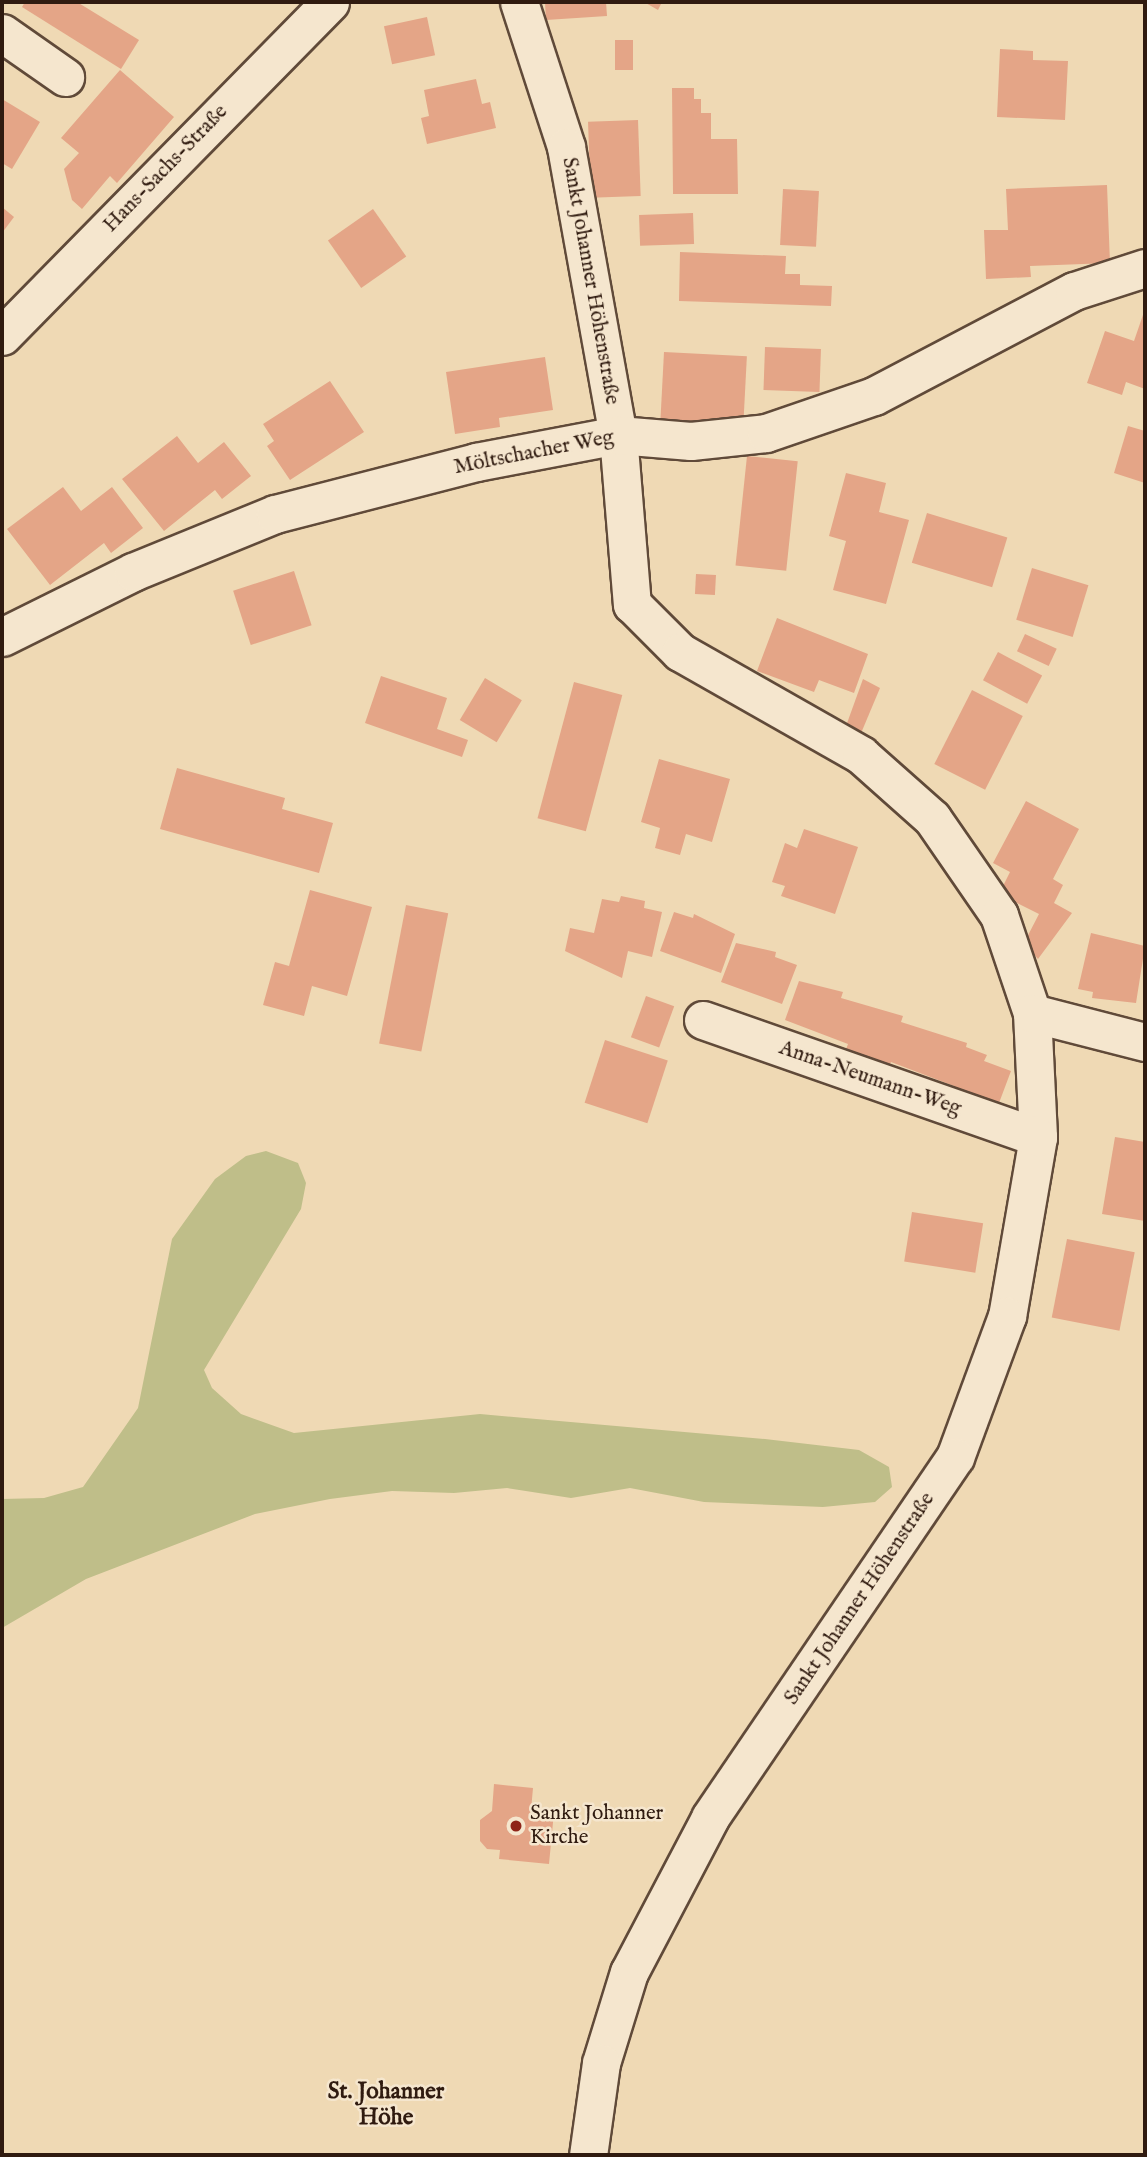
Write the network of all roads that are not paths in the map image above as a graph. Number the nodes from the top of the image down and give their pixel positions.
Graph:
1 (330, 2) edge
2 (519, 2) edge
3 (2, 33) edge
4 (65, 77) dead end
5 (1145, 268) edge
6 (2, 336) edge
7 (618, 435) junction
8 (2, 637) edge
9 (1032, 1013) junction
10 (703, 1020) dead end
11 (1145, 1042) edge
12 (1038, 1137) junction
13 (588, 2155) edge

1 - 6 street, Hans-Sachs-Straße
2 - 7 street, Sankt Johanner Höhenstraße
3 - 4 street
5 - 7 street, Möltschacher Weg
7 - 8 street, Möltschacher Weg
7 - 9 street, Sankt Johanner Höhenstraße
9 - 11 street
9 - 12 street, Sankt Johanner Höhenstraße
10 - 12 street, Anna-Neumann-Weg
12 - 13 street, Sankt Johanner Höhenstraße

